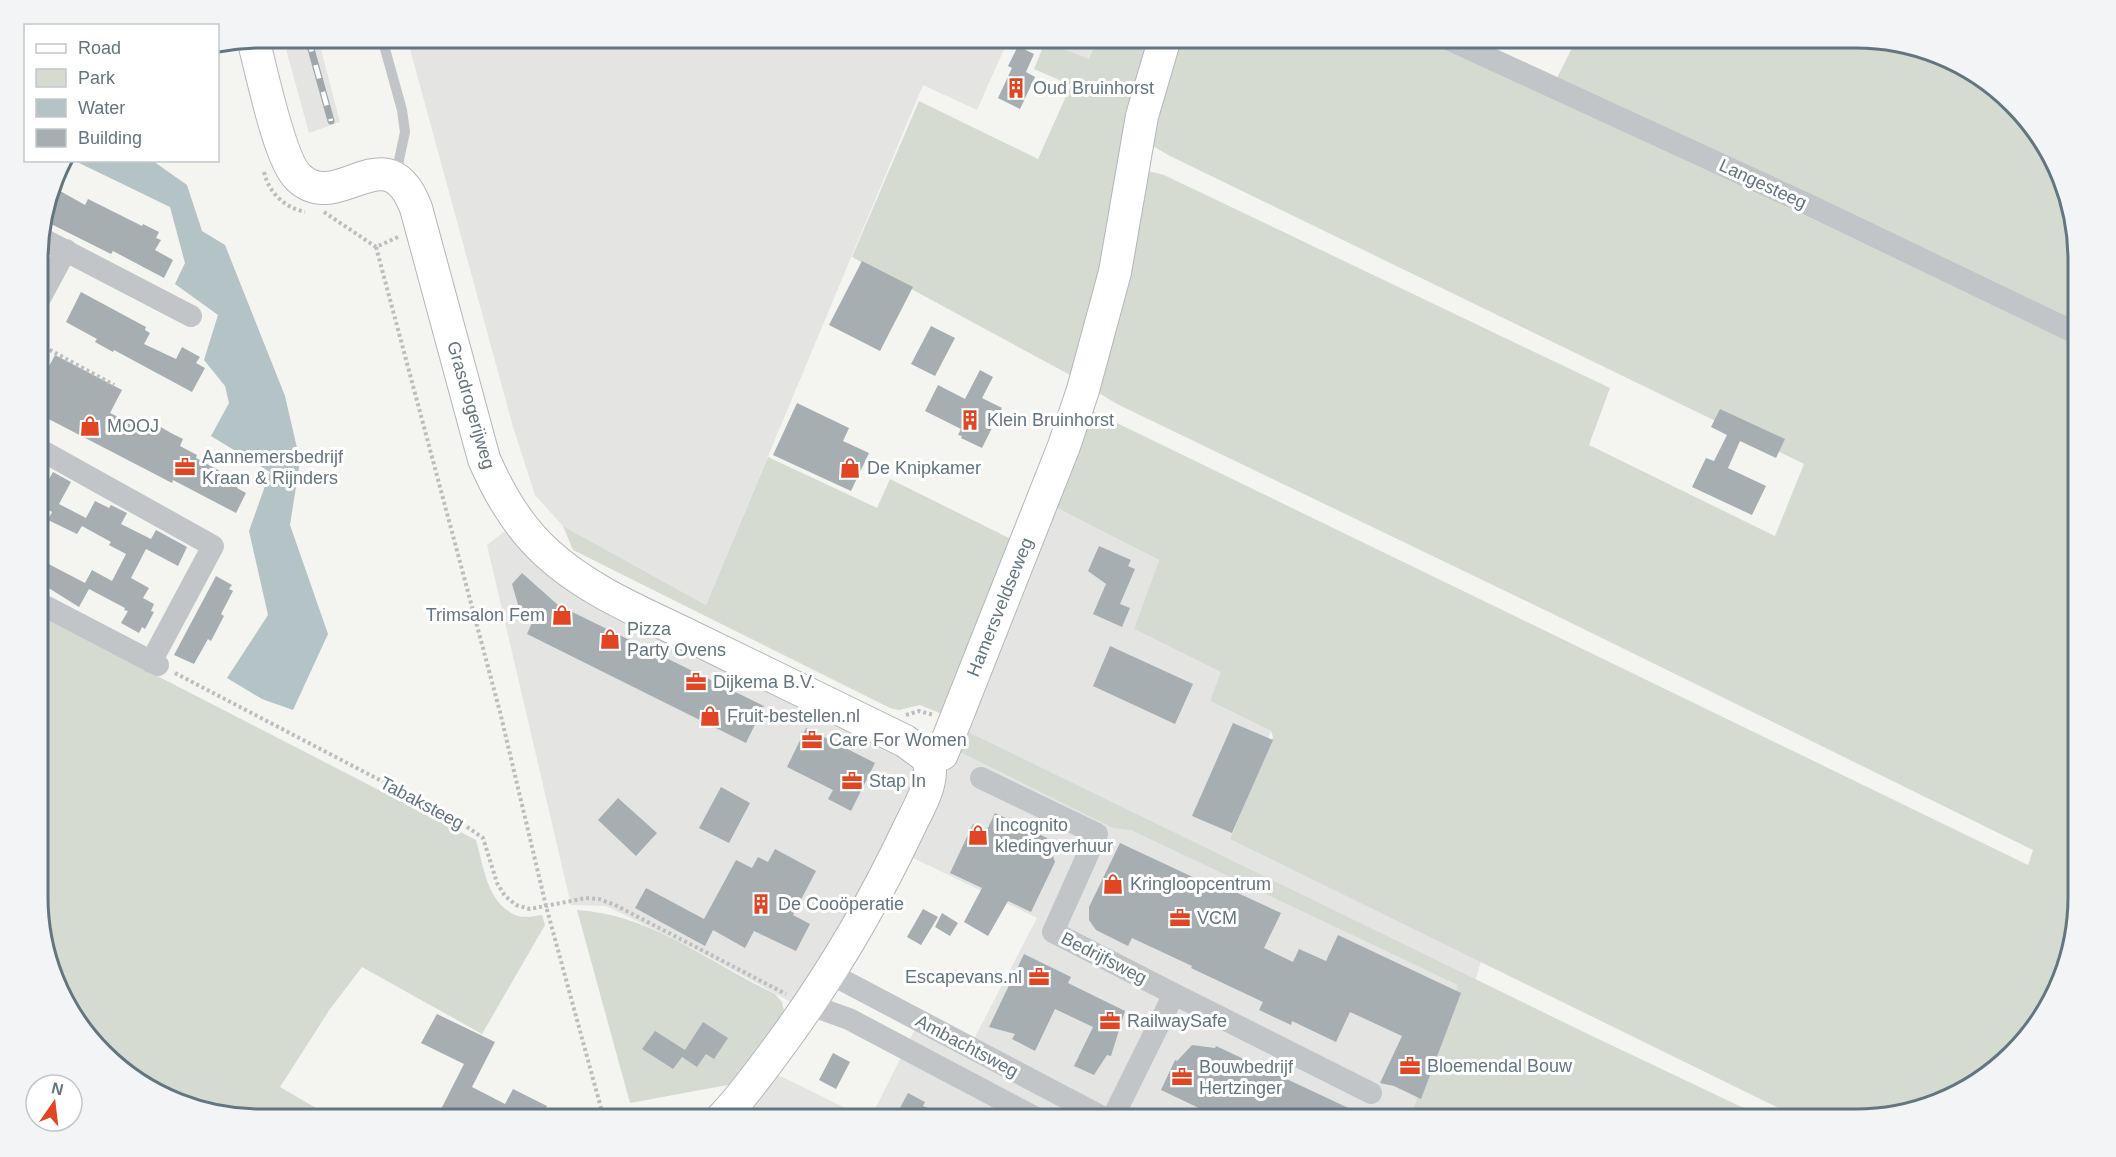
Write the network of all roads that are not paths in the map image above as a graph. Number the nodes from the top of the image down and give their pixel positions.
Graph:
1 (255, 48) edge
2 (385, 48) edge
3 (1163, 48) edge
4 (1468, 48) edge
5 (395, 177) junction
6 (49, 242) edge
7 (66, 250) junction
8 (48, 283) edge
9 (191, 316) dead end
10 (2068, 329) edge
11 (48, 454) edge
12 (48, 608) edge
13 (928, 758) junction
14 (981, 778) dead end
15 (829, 973) junction
16 (1174, 994) junction
17 (810, 1005) junction
18 (1371, 1093) dead end
19 (730, 1109) edge
20 (1019, 1109) edge
21 (1087, 1109) edge
22 (1117, 1109) edge

1 - 5 street
2 - 5 lane
3 - 13 street, Hamersveldseweg
4 - 10 street, Langesteeg
5 - 13 street, Grasdrogerijweg
6 - 7 street
7 - 8 street
7 - 9 street
11 - 12 street
13 - 15 street
14 - 16 street, Bedrijfsweg
15 - 17 street
15 - 21 street, Ambachtsweg
16 - 18 street, Bedrijfsweg
16 - 22 street
17 - 19 street
17 - 20 street, Ambachtsweg

